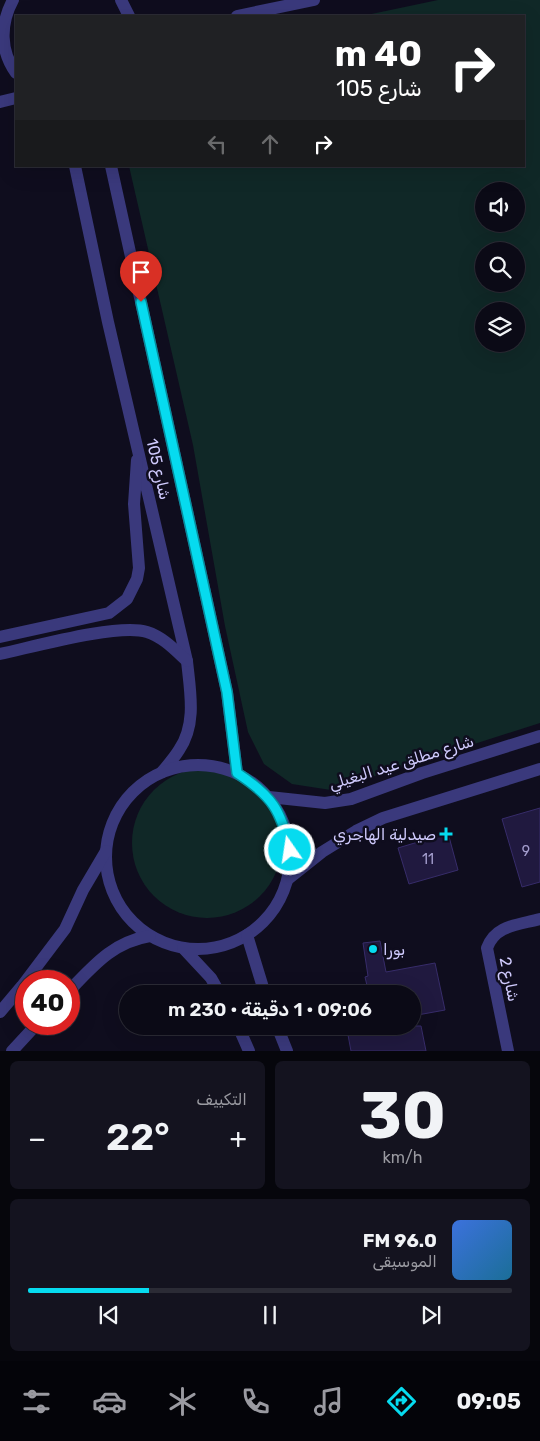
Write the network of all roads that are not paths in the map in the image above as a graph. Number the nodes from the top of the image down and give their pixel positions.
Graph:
1 (13, 0) edge
2 (121, 0) edge
3 (314, 0) edge
4 (128, 15) edge
5 (242, 15) edge
6 (1, 30) edge
7 (15, 72) edge
8 (15, 98) edge
9 (0, 102) edge
10 (75, 167) edge
11 (111, 167) edge
12 (138, 450) junction
13 (57, 625) junction
14 (0, 637) edge
15 (60, 640) junction
16 (0, 654) edge
17 (187, 662) junction
18 (540, 736) edge
19 (540, 770) edge
20 (162, 772) junction
21 (237, 773) junction
22 (269, 798) junction
23 (106, 851) junction
24 (288, 879) junction
25 (540, 919) edge
26 (247, 935) junction
27 (150, 936) junction
28 (182, 948) junction
29 (80, 980) edge
30 (214, 985) edge
31 (262, 985) edge
32 (0, 1012) edge
33 (27, 1035) edge
34 (242, 1035) edge
35 (281, 1035) edge
36 (12, 1051) edge
37 (249, 1051) edge
38 (287, 1051) edge
39 (508, 1051) edge

1 - 6 street
2 - 4 street
3 - 5 street
6 - 7 street
8 - 9 street
10 - 12 street, شارع 105
11 - 21 street, شارع 105
12 - 13 street
12 - 17 street, شارع 105
13 - 14 street
13 - 15 street
15 - 16 street
15 - 17 street
17 - 20 street, شارع 105
18 - 22 street, شارع مطلق عيد البغيلي
19 - 24 street
20 - 21 street
20 - 23 street
21 - 22 street
22 - 24 street
23 - 27 street
23 - 32 street
24 - 26 street
25 - 39 street, شارع 2
26 - 28 street
26 - 31 street
27 - 28 street
27 - 29 street
28 - 30 street
33 - 36 street
34 - 37 street
35 - 38 street

